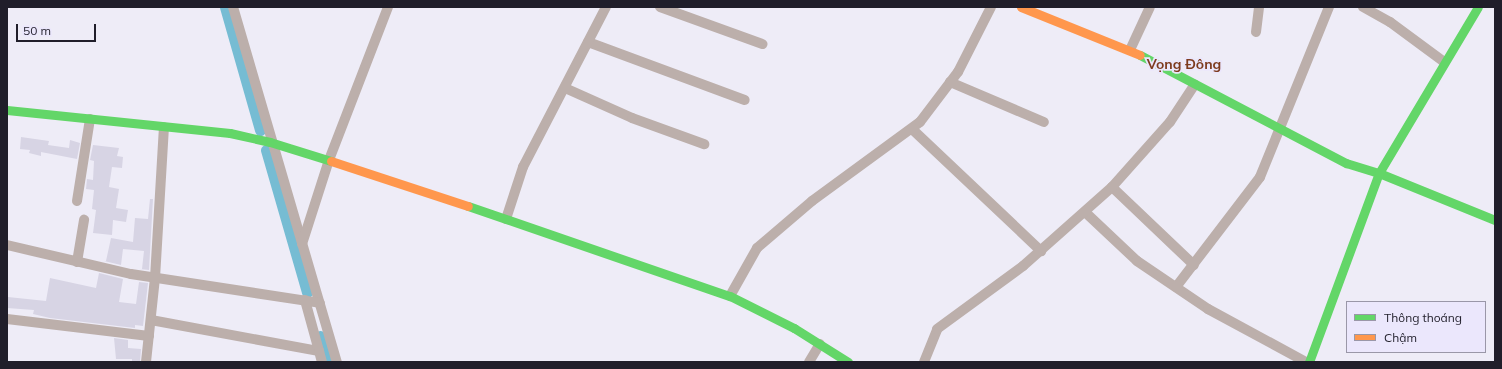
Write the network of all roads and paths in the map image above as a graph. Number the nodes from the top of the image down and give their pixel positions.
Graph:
1 (233, 7) edge
2 (388, 7) edge
3 (606, 7) edge
4 (660, 7) edge
5 (991, 7) edge
6 (1021, 7) edge
7 (1150, 7) edge
8 (1259, 7) edge
9 (1329, 7) edge
10 (1363, 7) edge
11 (1478, 7) edge
12 (1376, 10) edge
13 (1256, 32) dead end
14 (588, 42) junction
15 (762, 44) dead end
16 (1130, 50) junction
17 (1444, 62) junction
18 (950, 82) junction
19 (1195, 84) junction
20 (565, 88) junction
21 (745, 100) dead end
22 (7, 110) edge
23 (90, 119) junction
24 (1044, 122) dead end
25 (164, 127) junction
26 (1282, 128) junction
27 (912, 129) junction
28 (270, 142) junction
29 (704, 144) dead end
30 (329, 160) junction
31 (1378, 173) junction
32 (1112, 187) junction
33 (77, 201) dead end
34 (1085, 212) junction
35 (506, 219) junction
36 (84, 220) dead end
37 (1495, 220) edge
38 (302, 244) junction
39 (7, 245) edge
40 (1041, 250) junction
41 (77, 262) junction
42 (1194, 265) junction
43 (155, 278) junction
44 (1176, 287) junction
45 (730, 296) junction
46 (304, 300) junction
47 (320, 303) junction
48 (7, 319) edge
49 (151, 320) junction
50 (149, 336) junction
51 (820, 344) junction
52 (319, 351) junction
53 (146, 362) edge
54 (322, 362) edge
55 (337, 362) edge
56 (809, 362) edge
57 (848, 362) edge
58 (924, 362) edge
59 (1306, 362) edge
60 (1309, 362) edge

1 - 28 street
2 - 30 street
3 - 14 street
4 - 15 street
5 - 18 street
6 - 16 street
7 - 16 street
8 - 13 street
9 - 26 street
10 - 12 street
11 - 17 street
12 - 17 street
14 - 20 street
14 - 21 street
16 - 19 street
17 - 31 street
18 - 24 street
18 - 27 street
19 - 26 street
19 - 32 street
20 - 29 street
20 - 35 street
22 - 23 street
23 - 25 street
23 - 33 street
25 - 28 street
25 - 43 street
26 - 31 street
26 - 42 street
27 - 40 street
27 - 45 street
28 - 30 street
28 - 38 street
30 - 35 street
30 - 38 street
31 - 37 street
31 - 60 street
32 - 34 street
32 - 42 street
34 - 40 street
34 - 44 street
35 - 45 street
36 - 41 street
38 - 47 street
39 - 41 street
40 - 58 street
41 - 43 street
42 - 44 street
43 - 46 street
43 - 49 street
44 - 59 street
45 - 51 street
46 - 47 street
46 - 52 street
47 - 55 street
48 - 50 street
49 - 50 street
49 - 52 street
50 - 53 street
51 - 56 street
51 - 57 street
52 - 54 street

